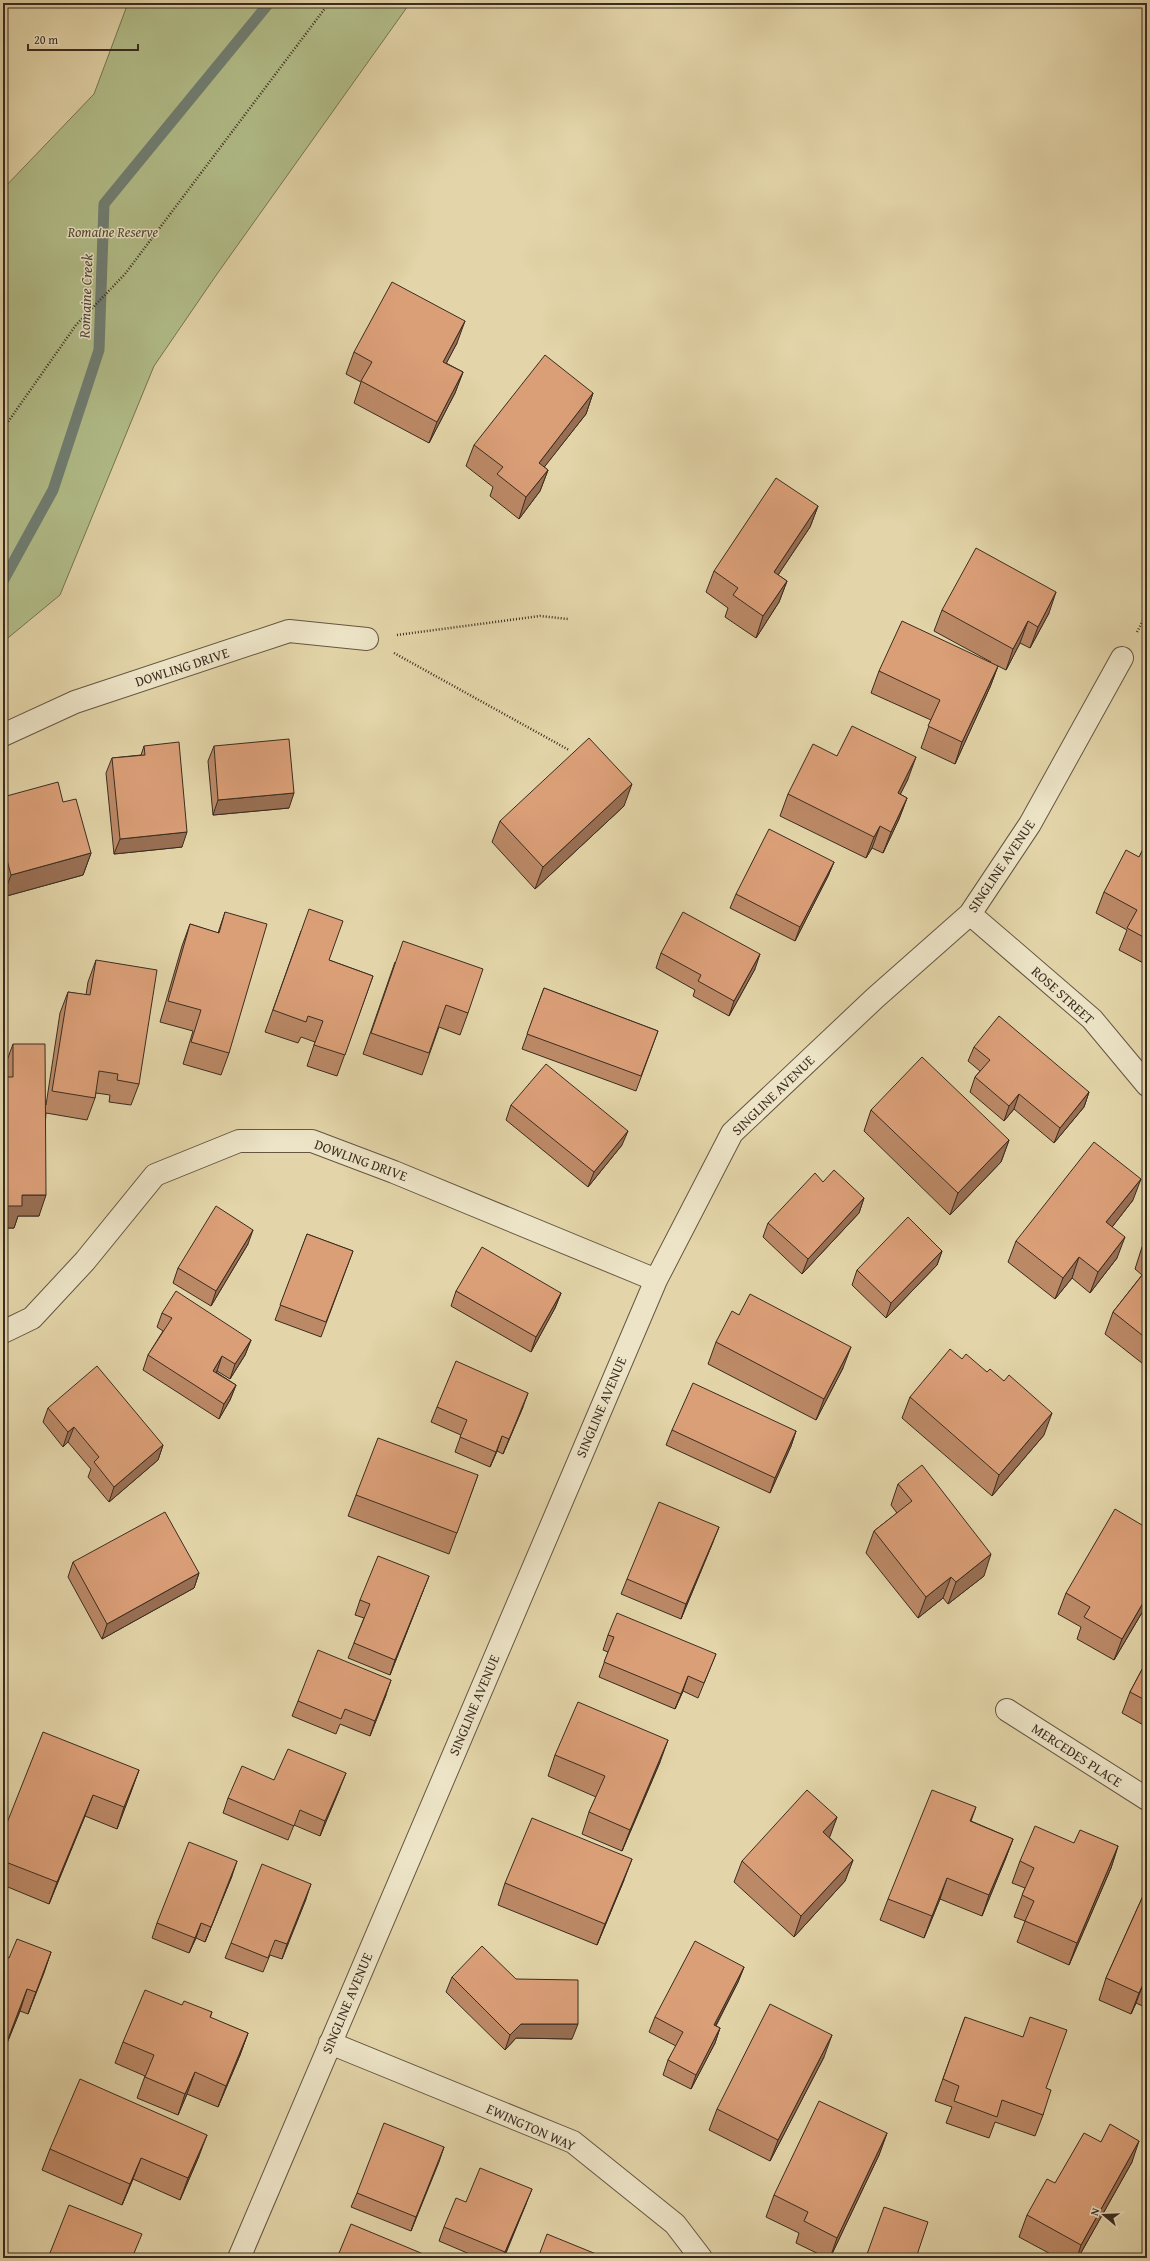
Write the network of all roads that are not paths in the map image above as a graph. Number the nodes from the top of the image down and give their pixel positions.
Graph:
1 (367, 639) road end
2 (1122, 658) dead end
3 (3, 735) edge
4 (970, 914) junction
5 (1147, 1085) edge
6 (656, 1280) junction
7 (3, 1332) edge
8 (1007, 1710) dead end
9 (1147, 1799) edge
10 (330, 2042) junction
11 (240, 2258) edge
12 (701, 2258) edge

1 - 3 street, DOWLING DRIVE
2 - 4 street, SINGLINE AVENUE
4 - 5 street, ROSE STREET
4 - 6 street, SINGLINE AVENUE
6 - 7 street, DOWLING DRIVE
6 - 10 street, SINGLINE AVENUE
8 - 9 street, MERCEDES PLACE
10 - 11 street, SINGLINE AVENUE
10 - 12 street, EWINGTON WAY

